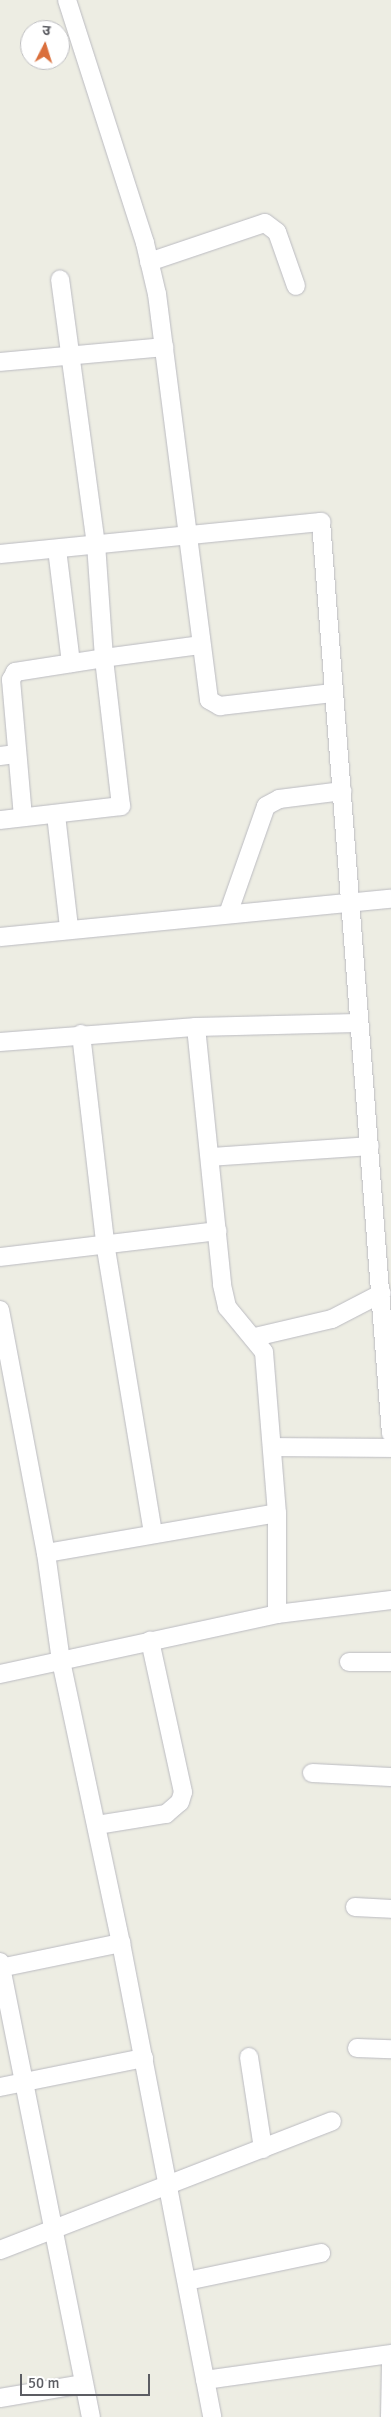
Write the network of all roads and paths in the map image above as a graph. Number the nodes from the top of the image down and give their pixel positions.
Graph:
1 (67, 0) edge
2 (150, 262) junction
3 (60, 278) dead end
4 (296, 286) dead end
5 (164, 347) junction
6 (70, 357) junction
7 (0, 362) edge
8 (186, 535) junction
9 (96, 545) junction
10 (57, 548) junction
11 (0, 554) edge
12 (200, 645) junction
13 (104, 658) junction
14 (71, 663) junction
15 (332, 693) junction
16 (8, 755) edge
17 (342, 792) junction
18 (56, 815) junction
19 (23, 816) junction
20 (0, 820) edge
21 (391, 899) edge
22 (354, 903) junction
23 (228, 914) junction
24 (69, 928) junction
25 (0, 937) edge
26 (357, 1023) junction
27 (196, 1027) junction
28 (81, 1034) junction
29 (0, 1042) edge
30 (370, 1146) junction
31 (210, 1157) junction
32 (217, 1231) junction
33 (105, 1243) junction
34 (385, 1248) edge
35 (0, 1257) edge
36 (382, 1293) junction
37 (0, 1310) edge
38 (255, 1337) junction
39 (391, 1432) edge
40 (274, 1448) junction
41 (391, 1448) edge
42 (277, 1513) junction
43 (153, 1533) junction
44 (46, 1553) junction
45 (391, 1600) edge
46 (277, 1614) junction
47 (150, 1641) junction
48 (61, 1661) junction
49 (349, 1662) dead end
50 (391, 1662) edge
51 (0, 1674) edge
52 (312, 1773) dead end
53 (391, 1777) edge
54 (97, 1825) junction
55 (355, 1907) dead end
56 (391, 1909) edge
57 (121, 1943) junction
58 (0, 1966) edge
59 (357, 2048) dead end
60 (391, 2049) edge
61 (250, 2057) dead end
62 (144, 2058) junction
63 (25, 2082) junction
64 (0, 2087) edge
65 (332, 2121) dead end
66 (264, 2149) junction
67 (167, 2186) junction
68 (56, 2230) junction
69 (0, 2250) edge
70 (321, 2253) dead end
71 (187, 2281) junction
72 (391, 2354) edge
73 (391, 2362) edge
74 (205, 2380) junction
75 (84, 2384) junction
76 (0, 2398) edge
77 (91, 2417) edge
78 (212, 2417) edge
79 (390, 2417) edge

1 - 2 street
2 - 4 street
2 - 5 street
3 - 6 street
5 - 6 street
5 - 8 street
6 - 7 street
6 - 9 street
8 - 9 street
8 - 12 street
8 - 15 street
9 - 10 street
9 - 13 street
10 - 11 street
10 - 14 street
12 - 13 street
12 - 15 street
13 - 14 street
13 - 18 street
14 - 16 street
15 - 17 street
16 - 19 street
17 - 22 street
17 - 23 street
18 - 19 street
18 - 24 street
19 - 20 street
21 - 22 street
22 - 23 street
22 - 26 street
23 - 24 street
24 - 25 street
26 - 27 street
26 - 30 street
27 - 28 street
27 - 31 street
28 - 29 street
28 - 33 street
30 - 31 street
30 - 34 street
31 - 32 street
32 - 33 street
32 - 38 street
33 - 35 street
33 - 43 street
34 - 36 street
36 - 38 street
36 - 39 street
37 - 44 street
38 - 40 street
40 - 41 street
40 - 42 street
42 - 43 street
42 - 46 street
43 - 44 street
44 - 48 street
45 - 46 street
46 - 47 street
47 - 48 street
47 - 54 street
48 - 51 street
48 - 54 street
49 - 50 street
52 - 53 street
54 - 57 street
55 - 56 street
57 - 58 street
57 - 62 street
58 - 63 street
59 - 60 street
61 - 66 street
62 - 63 street
62 - 67 street
63 - 64 street
63 - 68 street
65 - 66 street
66 - 67 street
67 - 68 street
67 - 71 street
68 - 69 street
68 - 75 street
70 - 71 street
71 - 74 street
72 - 74 street
73 - 79 street
74 - 78 street
75 - 76 street
75 - 77 street

